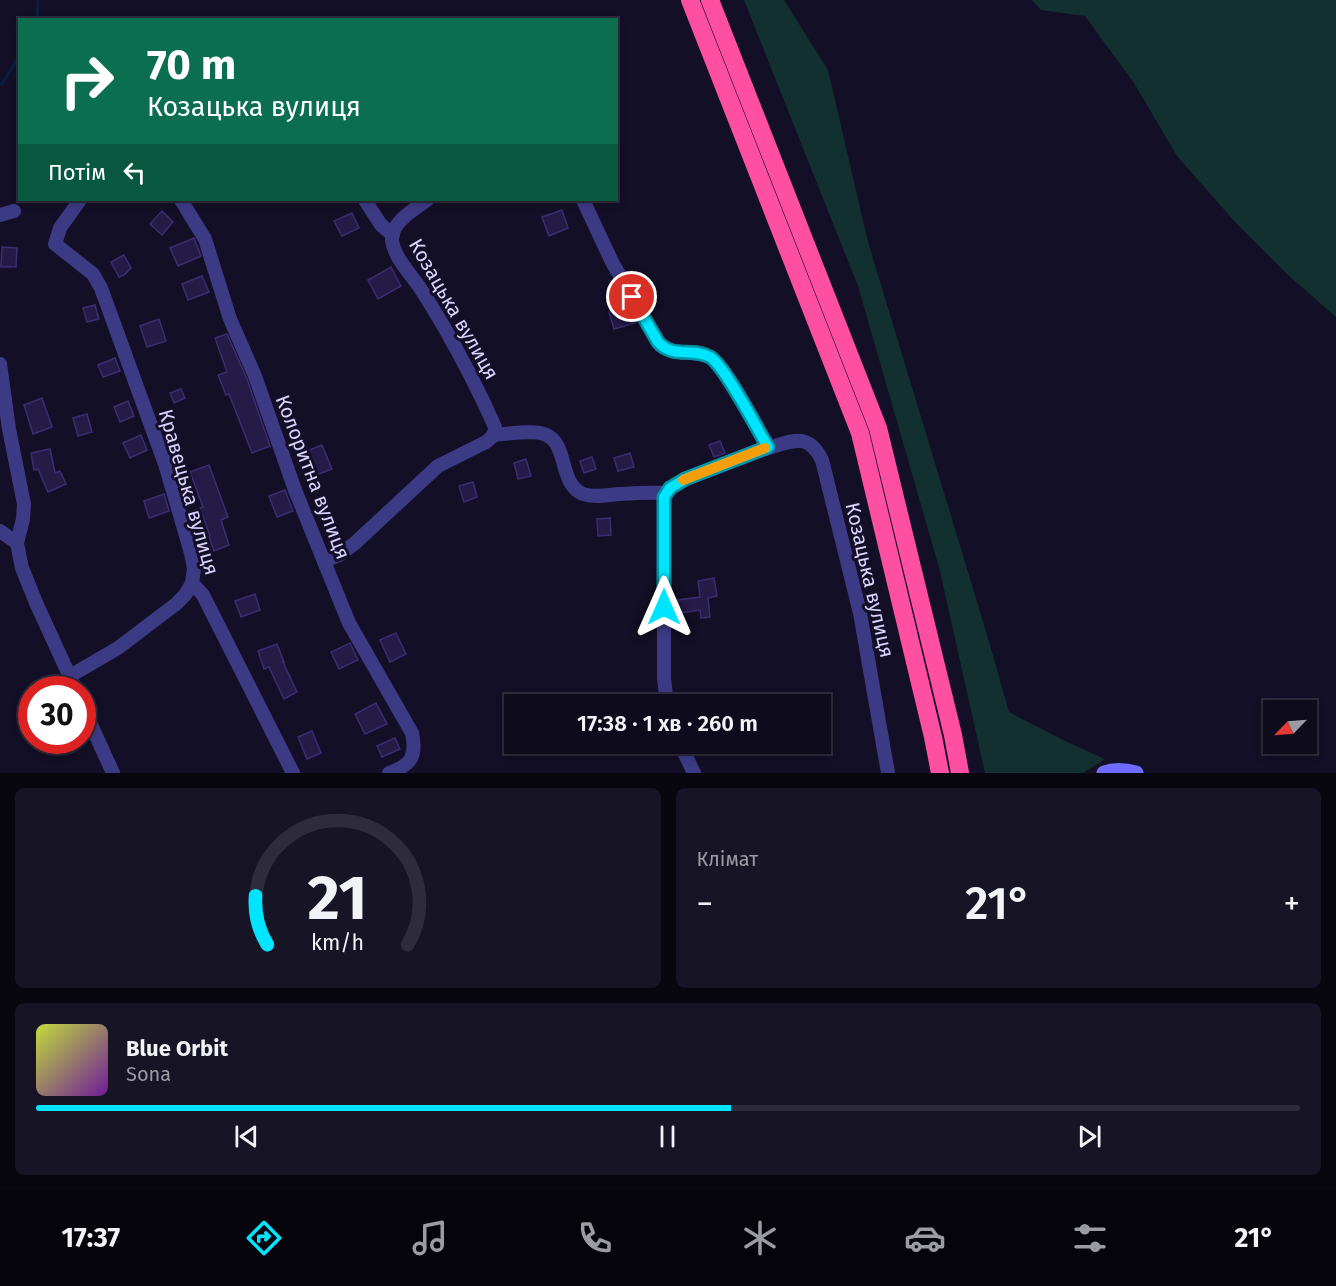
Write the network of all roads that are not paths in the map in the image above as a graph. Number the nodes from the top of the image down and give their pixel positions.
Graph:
1 (690, 0) edge
2 (710, 0) edge
3 (79, 201) edge
4 (182, 201) edge
5 (366, 201) edge
6 (426, 201) edge
7 (583, 201) edge
8 (14, 211) dead end
9 (0, 215) edge
10 (393, 235) junction
11 (0, 364) edge
12 (493, 435) junction
13 (768, 447) junction
14 (666, 493) junction
15 (0, 531) edge
16 (17, 543) junction
17 (324, 561) junction
18 (192, 583) junction
19 (69, 675) joint
20 (666, 694) edge
21 (96, 736) edge
22 (685, 754) edge
23 (113, 773) edge
24 (293, 773) edge
25 (389, 773) edge
26 (694, 773) edge
27 (888, 773) edge
28 (940, 773) edge
29 (960, 773) edge
30 (1104, 773) edge
31 (1136, 773) edge

1 - 28 highway
2 - 29 highway
3 - 18 street, Кравецька вулиця
4 - 17 street, Колоритна вулиця
5 - 10 street, Козацька вулиця
6 - 10 street, Козацька вулиця
7 - 13 street
8 - 9 street
10 - 12 street, Козацька вулиця
11 - 16 street
12 - 14 street
12 - 17 street
13 - 14 street, Козацька вулиця
13 - 27 street, Козацька вулиця
14 - 20 street
15 - 16 street
16 - 19 street
17 - 25 street, Колоритна вулиця
18 - 19 street
18 - 24 street, Кравецька вулиця
21 - 23 street
22 - 26 street
30 - 31 street

